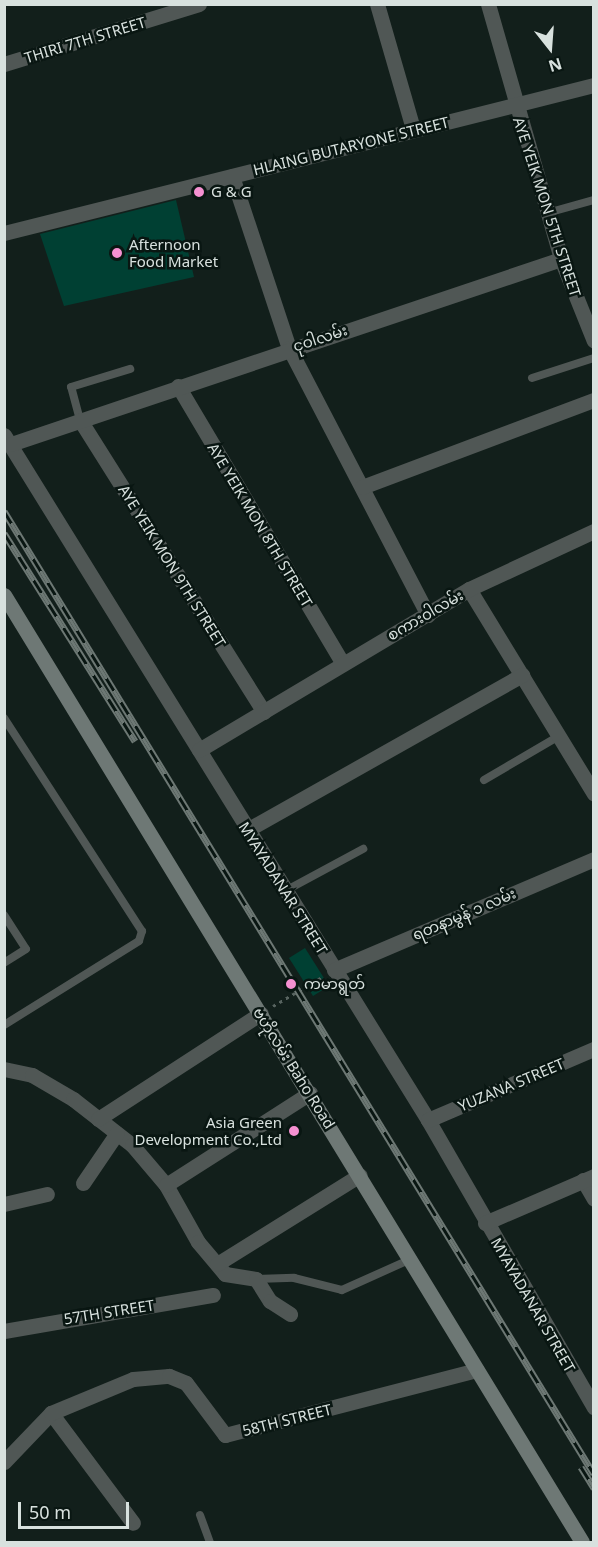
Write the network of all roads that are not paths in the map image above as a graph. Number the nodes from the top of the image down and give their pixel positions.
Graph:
1 (199, 4) edge
2 (377, 4) edge
3 (488, 4) edge
4 (4, 64) edge
5 (594, 85) edge
6 (514, 107) junction
7 (413, 129) junction
8 (232, 176) junction
9 (594, 200) edge
10 (547, 213) junction
11 (4, 233) edge
12 (561, 259) junction
13 (589, 319) edge
14 (594, 341) edge
15 (289, 348) junction
16 (594, 358) edge
17 (130, 369) dead end
18 (532, 378) dead end
19 (178, 386) junction
20 (594, 400) edge
21 (80, 420) junction
22 (8, 440) edge
23 (362, 487) junction
24 (594, 531) edge
25 (469, 589) junction
26 (5, 597) edge
27 (428, 615) junction
28 (343, 664) junction
29 (522, 675) junction
30 (264, 712) junction
31 (4, 718) edge
32 (559, 736) junction
33 (199, 750) junction
34 (484, 780) dead end
35 (594, 794) edge
36 (247, 830) junction
37 (363, 849) dead end
38 (594, 859) edge
39 (285, 891) junction
40 (4, 915) edge
41 (4, 963) edge
42 (334, 970) junction
43 (261, 1013) junction
44 (4, 1025) edge
45 (594, 1049) edge
46 (4, 1069) edge
47 (310, 1093) junction
48 (98, 1119) junction
49 (428, 1120) junction
50 (117, 1133) junction
51 (360, 1175) junction
52 (588, 1178) edge
53 (84, 1183) dead end
54 (165, 1185) junction
55 (47, 1194) dead end
56 (594, 1198) edge
57 (4, 1204) edge
58 (485, 1223) junction
59 (411, 1259) junction
60 (217, 1264) junction
61 (256, 1279) junction
62 (213, 1295) dead end
63 (290, 1314) dead end
64 (4, 1331) edge
65 (477, 1370) junction
66 (594, 1407) edge
67 (51, 1413) junction
68 (4, 1462) edge
69 (200, 1515) dead end
70 (133, 1523) dead end
71 (210, 1542) edge
72 (582, 1542) edge

1 - 4 street, THIRI 7TH STREET
2 - 7 street
3 - 6 street, AYE YEIK MON 5TH STREET
5 - 6 street, HLAING BUTARYONE STREET
6 - 7 street, HLAING BUTARYONE STREET
6 - 10 street, AYE YEIK MON 5TH STREET
7 - 8 street, HLAING BUTARYONE STREET
8 - 11 street, HLAING BUTARYONE STREET
8 - 15 street
9 - 10 lane
10 - 12 street, AYE YEIK MON 5TH STREET
12 - 13 street, AYE YEIK MON 5TH STREET
12 - 15 street, ငုဝါလမ်း
13 - 14 street, AYE YEIK MON 5TH STREET
15 - 19 street, ငုဝါလမ်း
15 - 23 street
16 - 18 lane
17 - 21 lane
19 - 21 street, ငုဝါလမ်း
19 - 28 street, AYE YEIK MON 8TH STREET
20 - 23 street
21 - 22 street, ငုဝါလမ်း
21 - 30 street, AYE YEIK MON 9TH STREET
22 - 33 street, MYAYADANAR STREET
23 - 27 street
24 - 25 street, စကား၀ါလမ်း
25 - 27 street, စကား၀ါလမ်း
25 - 29 street
26 - 43 main road, ဗဟိုလမ်း Baho Road
27 - 28 street, စကား၀ါလမ်း
28 - 30 street, စကား၀ါလမ်း
29 - 32 street
29 - 36 street
30 - 33 street, စကား၀ါလမ်း
31 - 44 lane
32 - 34 lane
32 - 35 street
33 - 36 street, MYAYADANAR STREET
36 - 39 street, MYAYADANAR STREET
37 - 39 lane
38 - 42 street, ရတနာမွန် ၁ လမ်း
39 - 42 street, MYAYADANAR STREET
40 - 41 lane
42 - 49 street, MYAYADANAR STREET
43 - 47 main road, ဗဟိုလမ်း Baho Road
43 - 48 street
45 - 49 street, YUZANA STREET
46 - 48 street
47 - 51 main road, ဗဟိုလမ်း Baho Road
47 - 54 street
48 - 50 street
49 - 58 street, MYAYADANAR STREET
50 - 53 street
50 - 54 street
51 - 59 main road, ဗဟိုလမ်း Baho Road
51 - 60 street
52 - 56 street
52 - 58 street
54 - 60 street
55 - 57 street
58 - 66 street, MYAYADANAR STREET
59 - 61 lane
59 - 65 main road, ဗဟိုလမ်း Baho Road
60 - 61 street
61 - 63 street
62 - 64 street, 57TH STREET
65 - 67 street, 58TH STREET
65 - 72 main road, ဗဟိုလမ်း Baho Road
67 - 68 street, 58TH STREET
67 - 70 street
69 - 71 lane

